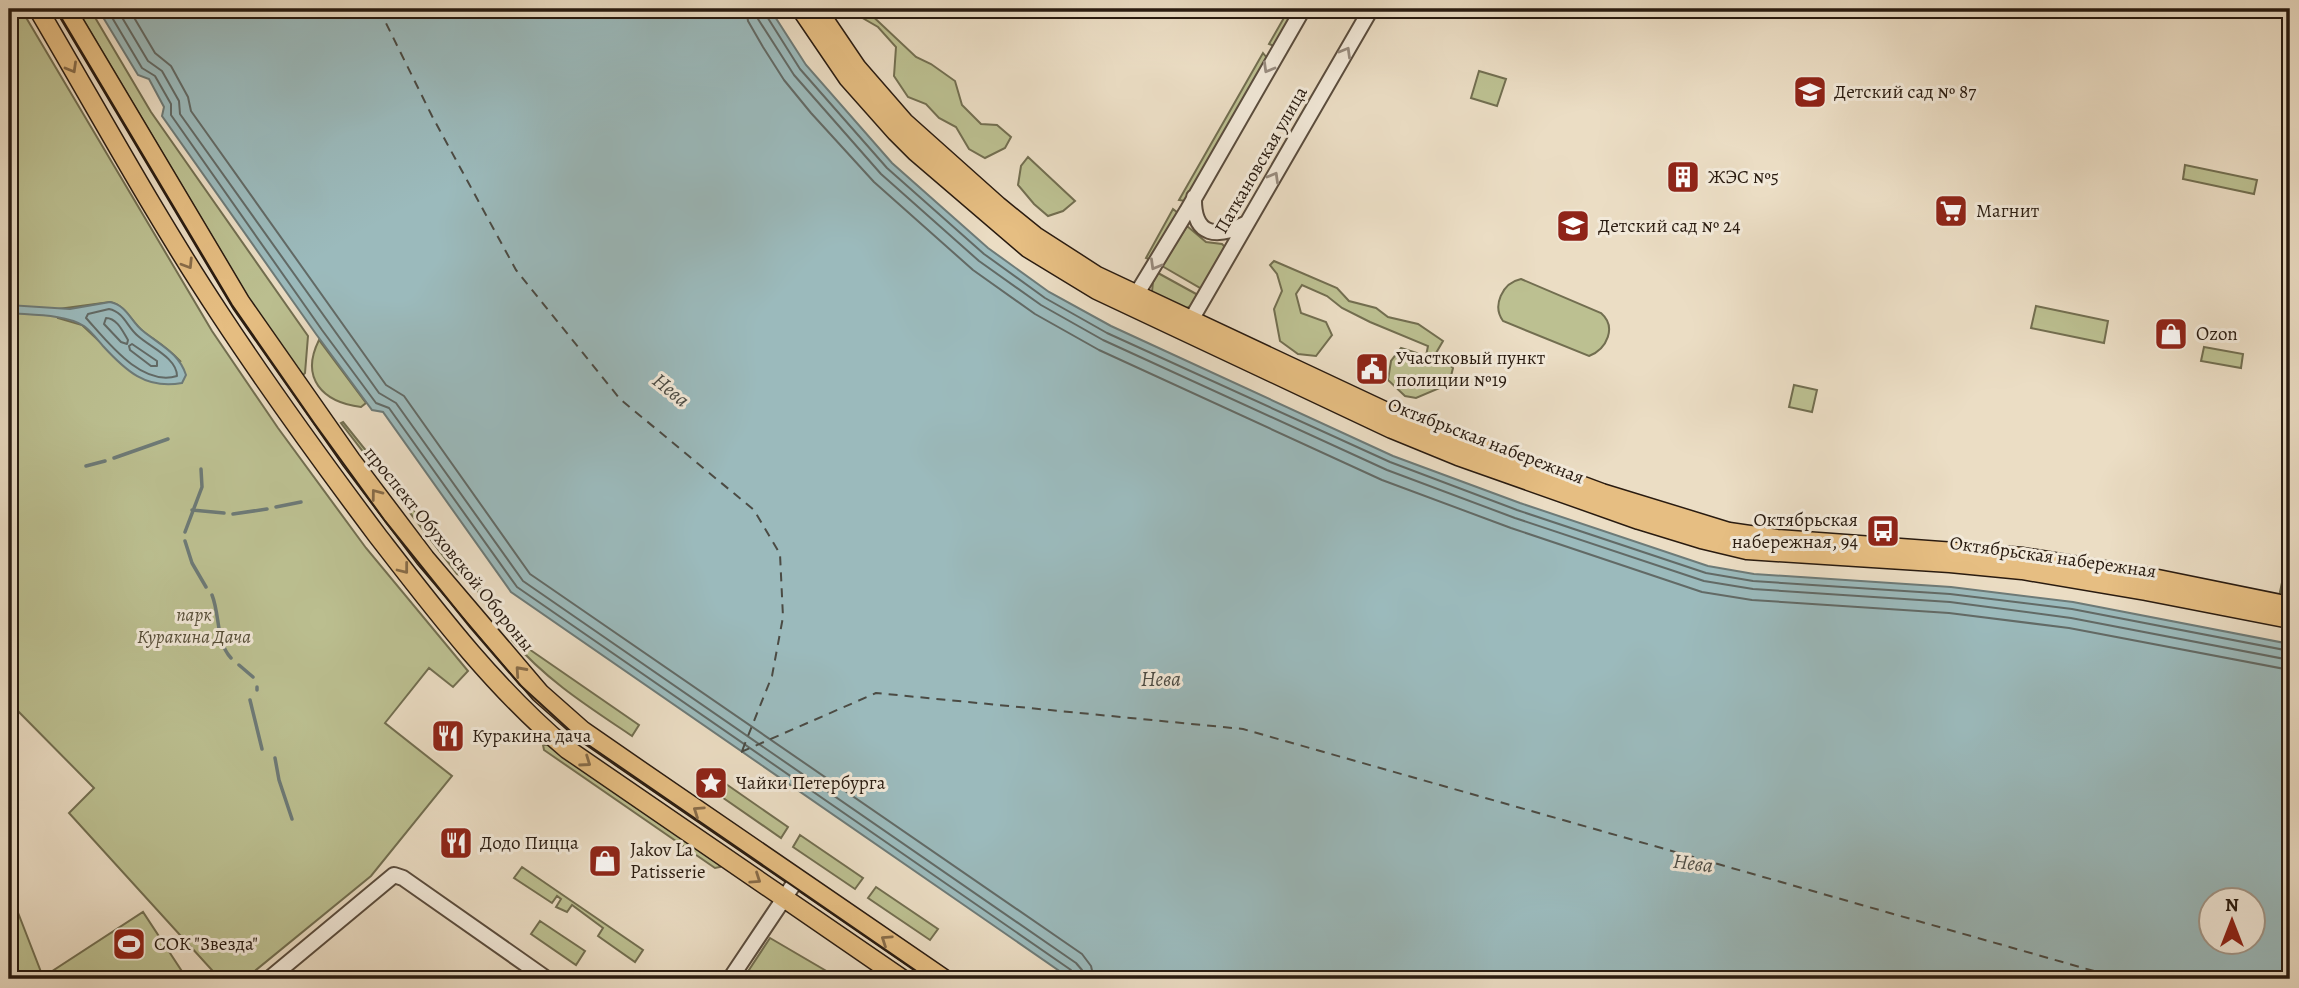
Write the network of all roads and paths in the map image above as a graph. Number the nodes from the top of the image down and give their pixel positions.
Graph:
1 (38, 9) edge
2 (66, 9) edge
3 (800, 9) edge
4 (817, 9) edge
5 (1303, 9) edge
6 (1371, 9) edge
7 (1194, 197) junction
8 (1248, 222) junction
9 (1136, 295) junction
10 (1188, 326) junction
11 (2290, 606) edge
12 (2290, 619) edge
13 (797, 879) junction
14 (784, 898) junction
15 (269, 979) edge
16 (547, 979) edge
17 (730, 979) edge
18 (902, 979) edge
19 (944, 979) edge

1 -> 14 main road
13 -> 2 main road, проспект Обуховской Обороны
3 - 10 main road, Октябрьская набережная
4 - 9 main road, Октябрьская набережная
5 -> 7 street, Паткановская улица
8 -> 6 street, Паткановская улица
7 - 8 street
7 -> 9 street, Паткановская улица
8 - 10 street, Паткановская улица
9 - 10 main road, Октябрьская набережная
10 - 11 main road, Октябрьская набережная
10 - 12 main road, Октябрьская набережная
13 - 14 street
19 -> 13 main road, проспект Обуховской Обороны
14 - 17 street
14 - 18 main road
15 - 16 street

